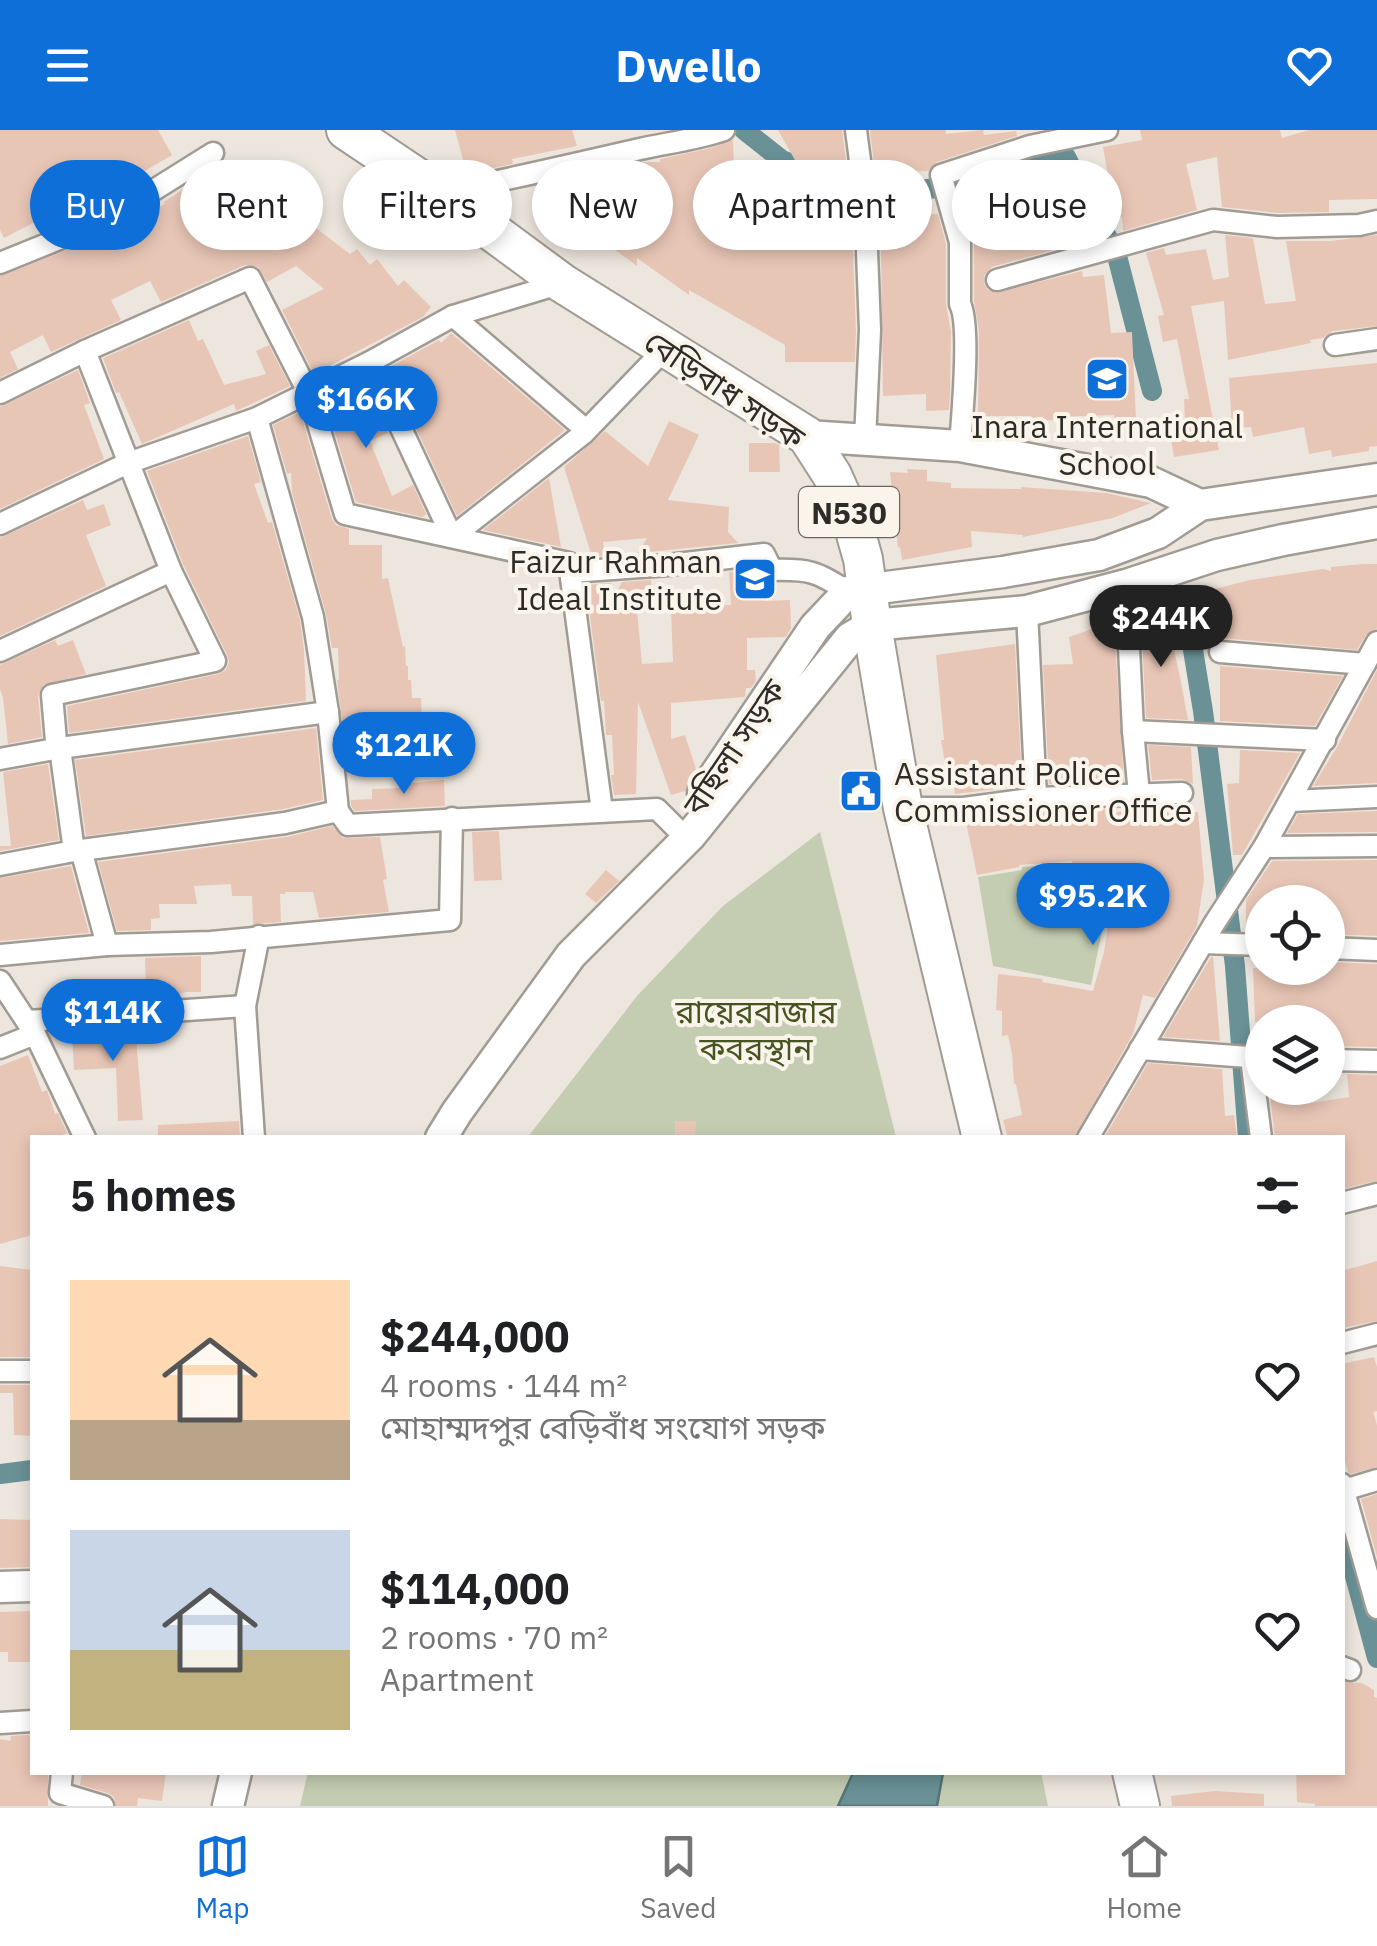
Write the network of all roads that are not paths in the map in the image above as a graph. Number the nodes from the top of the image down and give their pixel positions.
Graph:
1 (346, 130) edge
2 (856, 130) edge
3 (1107, 130) edge
4 (718, 132) edge
5 (679, 134) edge
6 (214, 153) dead end
7 (391, 160) edge
8 (512, 178) edge
9 (1377, 221) edge
10 (512, 246) edge
11 (0, 263) edge
12 (997, 280) dead end
13 (562, 283) junction
14 (453, 316) junction
15 (1377, 339) edge
16 (1336, 345) dead end
17 (666, 349) junction
18 (85, 352) junction
19 (370, 362) junction
20 (0, 394) edge
21 (308, 394) junction
22 (257, 418) junction
23 (586, 430) junction
24 (807, 436) junction
25 (865, 440) junction
26 (960, 446) junction
27 (128, 464) junction
28 (1377, 479) edge
29 (1200, 505) junction
30 (1377, 523) edge
31 (0, 524) edge
32 (452, 537) junction
33 (171, 571) junction
34 (570, 572) junction
35 (1126, 585) junction
36 (863, 602) junction
37 (1027, 612) junction
38 (1377, 642) edge
39 (0, 651) edge
40 (1220, 652) dead end
41 (1365, 664) junction
42 (1377, 686) edge
43 (1352, 688) junction
44 (328, 712) junction
45 (1133, 731) junction
46 (1325, 740) junction
47 (60, 748) junction
48 (0, 759) edge
49 (1182, 793) dead end
50 (1139, 794) junction
51 (1036, 798) junction
52 (1377, 798) edge
53 (1291, 800) junction
54 (903, 808) junction
55 (338, 811) junction
56 (602, 811) junction
57 (452, 818) junction
58 (678, 830) junction
59 (1377, 846) edge
60 (1264, 847) junction
61 (78, 850) junction
62 (0, 866) edge
63 (621, 904) junction
64 (259, 936) junction
65 (1212, 937) junction
66 (1245, 943) edge
67 (107, 945) junction
68 (1345, 949) edge
69 (1377, 950) edge
70 (0, 955) edge
71 (0, 980) edge
72 (245, 1006) junction
73 (31, 1027) junction
74 (0, 1048) edge
75 (1140, 1049) junction
76 (1245, 1058) edge
77 (1345, 1060) edge
78 (1377, 1061) edge
79 (1259, 1105) edge
80 (84, 1135) edge
81 (254, 1135) edge
82 (444, 1135) edge
83 (981, 1135) edge
84 (1090, 1135) edge
85 (1261, 1135) edge
86 (1377, 1194) edge
87 (1345, 1202) edge
88 (1377, 1334) edge
89 (1345, 1342) edge
90 (30, 1371) edge
91 (0, 1372) edge
92 (1377, 1480) edge
93 (1345, 1487) edge
94 (1345, 1494) edge
95 (1373, 1580) edge
96 (0, 1586) edge
97 (30, 1586) edge
98 (1377, 1608) edge
99 (30, 1721) edge
100 (0, 1723) edge
101 (235, 1775) edge
102 (1133, 1775) edge
103 (60, 1790) edge
104 (104, 1806) edge
105 (228, 1806) edge
106 (1140, 1806) edge

1 - 7 highway, বেড়িবাধ সড়ক / N530
2 - 25 street
3 - 26 street
4 - 5 street
5 - 8 street
6 - 11 street
9 - 12 street
10 - 13 highway, বেড়িবাধ সড়ক / N530
13 - 14 street
13 - 17 highway, বেড়িবাধ সড়ক / N530
14 - 19 street
14 - 23 street
15 - 16 street
17 - 23 street
17 - 24 highway, বেড়িবাধ সড়ক / N530
18 - 20 street
18 - 21 street
18 - 27 street
19 - 21 street
19 - 32 street
21 - 22 street
21 - 32 street
22 - 27 street
22 - 44 street
23 - 32 street
24 - 25 main road
24 - 36 highway, বেড়িবাধ সড়ক / N530
25 - 26 main road
26 - 29 main road
27 - 31 street
27 - 33 street
28 - 29 main road
29 - 36 main road
30 - 35 main road
32 - 34 street
33 - 39 street
33 - 47 street
34 - 36 street
34 - 56 street
35 - 37 main road
35 - 45 street
36 - 37 main road
36 - 54 highway, বেড়িবাধ সড়ক / N530
36 - 58 main road, বছিলা সড়ক
36 - 63 main road, বছিলা সড়ক
37 - 51 street
38 - 41 street
40 - 41 street
41 - 43 street
42 - 43 street
43 - 46 street
44 - 47 street
44 - 55 street
45 - 46 street
45 - 50 street
46 - 53 street
47 - 48 street
47 - 61 street
49 - 50 street
50 - 51 street
51 - 54 street
52 - 53 street
53 - 60 street
54 - 83 highway, বেড়িবাধ সড়ক / N530
55 - 57 street
55 - 61 street
56 - 57 street
56 - 58 street
57 - 64 street
58 - 63 main road, বছিলা সড়ক
59 - 60 street
60 - 65 street
61 - 62 street
61 - 67 street
63 - 82 main road, বছিলা সড়ক
64 - 67 street
64 - 72 street
65 - 66 street
65 - 75 street
67 - 70 street
68 - 69 street
71 - 73 street
72 - 73 street
72 - 81 street
73 - 74 street
73 - 80 street
75 - 76 street
75 - 84 street
77 - 78 street
79 - 85 street
86 - 87 street
88 - 89 street
90 - 91 street
92 - 93 street
94 - 95 street
95 - 98 street
96 - 97 main road
99 - 100 street
101 - 105 main road
102 - 106 highway
103 - 104 street

